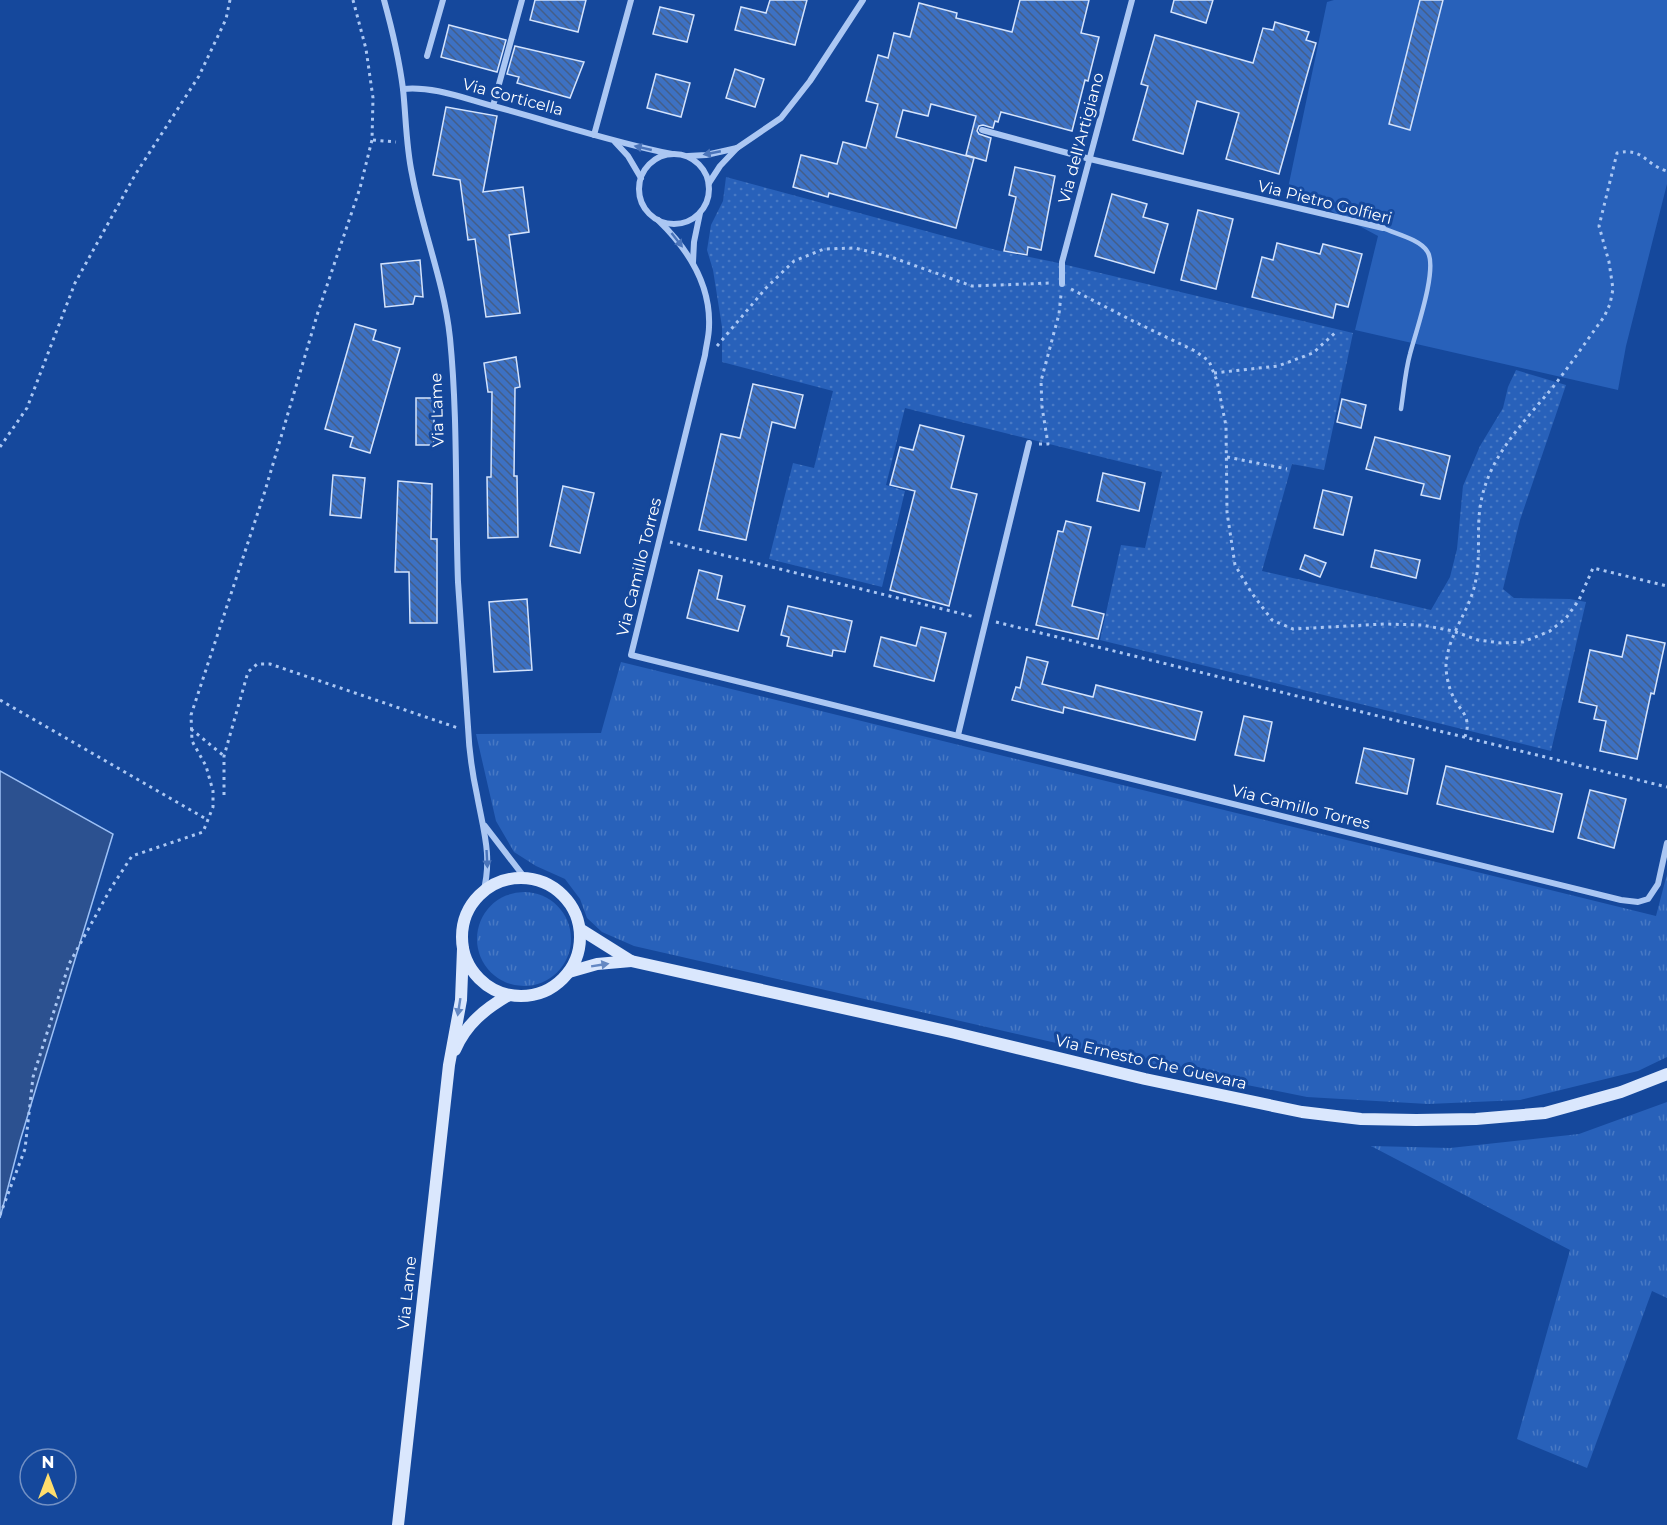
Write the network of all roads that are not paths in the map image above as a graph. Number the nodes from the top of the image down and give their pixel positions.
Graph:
1 (384, 0) edge
2 (443, 0) edge
3 (522, 0) edge
4 (631, 0) edge
5 (863, 0) edge
6 (1132, 0) edge
7 (427, 56) dead end
8 (403, 88) junction
9 (493, 106) junction
10 (982, 130) dead end
11 (594, 135) junction
12 (615, 141) junction
13 (737, 148) junction
14 (672, 154) junction
15 (687, 156) junction
16 (1090, 159) junction
17 (641, 178) junction
18 (709, 183) junction
19 (700, 213) junction
20 (658, 220) junction
21 (1383, 228) joint
22 (693, 263) junction
23 (1062, 284) road end
24 (1401, 409) dead end
25 (1029, 443) road end
26 (958, 735) junction
27 (484, 824) junction
28 (1667, 843) edge
29 (525, 878) junction
30 (483, 892) junction
31 (580, 929) junction
32 (463, 949) junction
33 (631, 961) junction
34 (569, 972) junction
35 (509, 995) junction
36 (449, 1065) junction
37 (1667, 1074) edge
38 (398, 1525) edge

1 - 8 street, Via Lame
2 - 7 street
3 - 9 street
4 - 11 street
5 - 13 street, Via Corticella
6 - 16 street, Via dell'Artigiano
8 - 9 street, Via Corticella
8 - 27 street, Via Lame
9 - 11 street, Via Corticella
10 - 16 street, Via Pietro Golfieri
11 - 12 street, Via Corticella
14 -> 12 street, Via Corticella
12 - 17 street
13 -> 15 street, Via Corticella
13 - 18 street, Via Corticella
14 - 15 street, Via Corticella
14 - 17 street
15 - 18 street
16 - 21 street, Via Pietro Golfieri
16 - 23 street, Via dell'Artigiano
17 - 20 street
18 - 19 street, Via Corticella
19 - 20 street
19 - 22 street, Via Camillo Torres
20 -> 22 street, Via Camillo Torres
21 - 24 lane, Via Pietro Golfieri
22 - 26 street, Via Camillo Torres
25 - 26 street
26 - 28 street, Via Camillo Torres
27 - 29 street, Via Lame
27 -> 30 street, Via Lame
29 - 30 street
29 - 31 street
30 - 32 street
31 - 33 street, Via Ernesto Che Guevara
31 - 34 street
32 - 35 street
32 -> 36 street, Via Lame
34 -> 33 street, Via Ernesto Che Guevara
33 - 37 street, Via Ernesto Che Guevara
34 - 35 street
35 - 36 street, Via Lame
36 - 38 street, Via Lame

